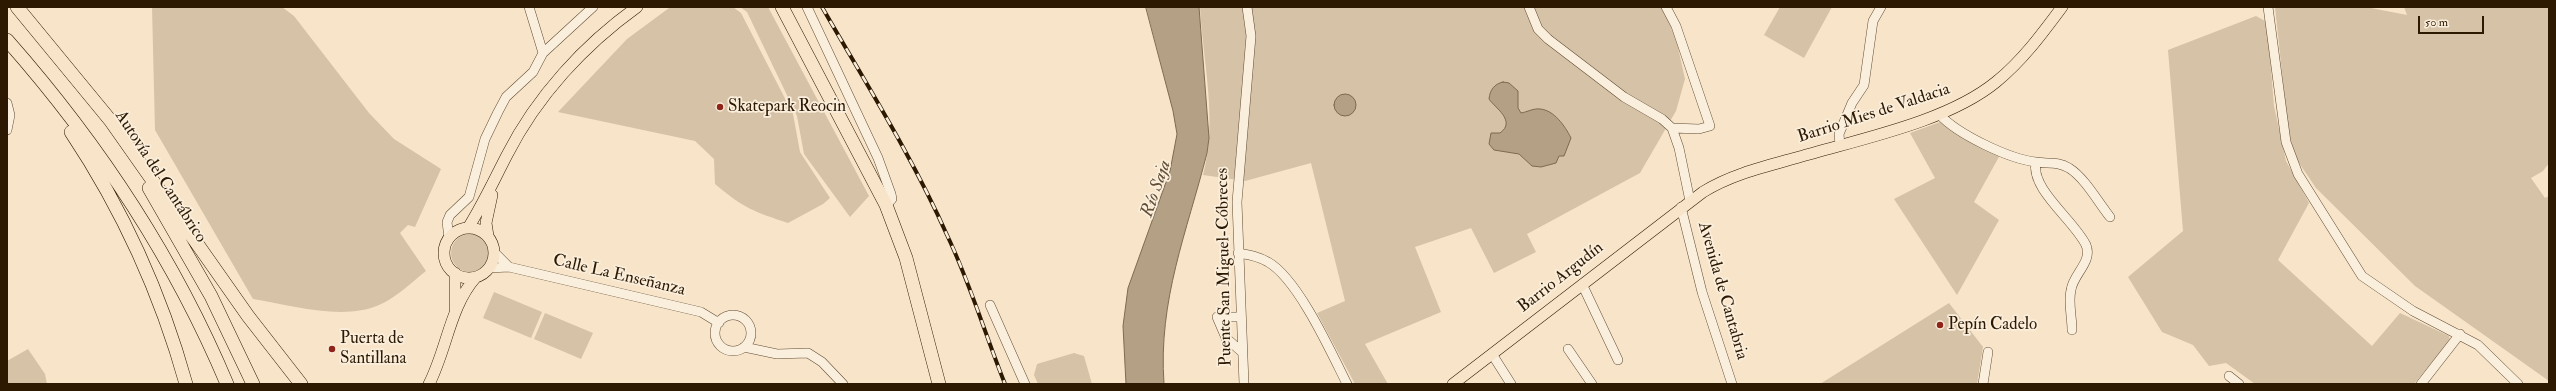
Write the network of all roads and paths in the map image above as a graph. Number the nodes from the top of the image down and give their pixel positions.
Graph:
1 (9, 7) edge
2 (17, 7) edge
3 (529, 7) edge
4 (593, 7) edge
5 (637, 7) edge
6 (807, 7) edge
7 (1247, 7) edge
8 (1529, 7) edge
9 (1666, 7) edge
10 (1881, 7) edge
11 (2062, 7) edge
12 (2268, 7) edge
13 (783, 8) edge
14 (7, 40) edge
15 (7, 49) edge
16 (543, 54) junction
17 (7, 103) edge
18 (1939, 114) junction
19 (1672, 128) junction
20 (7, 130) edge
21 (1840, 145) junction
22 (2036, 162) junction
23 (494, 183) junction
24 (1686, 204) junction
25 (886, 205) junction
26 (2110, 217) dead end
27 (468, 228) junction
28 (488, 236) junction
29 (449, 238) junction
30 (494, 253) junction
31 (1238, 253) junction
32 (509, 266) junction
33 (489, 268) junction
34 (455, 273) junction
35 (476, 277) junction
36 (1582, 284) junction
37 (990, 305) dead end
38 (455, 312) junction
39 (1241, 317) junction
40 (719, 322) junction
41 (2072, 330) dead end
42 (2460, 334) junction
43 (744, 347) junction
44 (1568, 349) dead end
45 (1242, 352) junction
46 (1988, 352) dead end
47 (1492, 354) junction
48 (1618, 360) dead end
49 (2229, 376) dead end
50 (186, 384) edge
51 (227, 384) edge
52 (253, 384) edge
53 (301, 384) edge
54 (429, 384) edge
55 (843, 384) edge
56 (939, 384) edge
57 (1025, 384) edge
58 (1244, 384) edge
59 (1347, 384) edge
60 (1453, 384) edge
61 (1511, 384) edge
62 (1592, 384) edge
63 (1732, 384) edge
64 (1983, 384) edge
65 (2239, 384) edge
66 (2421, 384) edge
67 (2518, 384) edge

1 - 52 highway, Autovía del Cantábrico
2 - 53 highway
3 - 16 street
4 - 16 street
5 - 23 main road
6 - 25 street
7 - 31 street, Puente San Miguel-Cóbreces
8 - 19 street
9 - 19 street
10 - 21 street
11 - 18 main road, Barrio Mies de Valdacia
12 - 42 street
13 - 25 highway
14 - 51 highway
15 - 50 highway
16 - 29 street
17 - 20 street
18 - 21 main road, Barrio Mies de Valdacia
18 - 22 street
19 - 24 street, Avenida de Cantabria
21 - 24 main road, Barrio Mies de Valdacia
22 - 26 street
22 - 41 street
23 - 27 main road
23 - 28 main road
24 - 36 main road, Barrio Argudín
24 - 63 street, Avenida de Cantabria
25 - 56 highway
27 - 28 main road
27 - 29 main road
28 - 30 main road
29 - 34 main road
30 - 32 street, Calle La Enseñanza
30 - 33 main road
31 - 39 street, Puente San Miguel-Cóbreces
31 - 59 street
32 - 33 street, Calle La Enseñanza
32 - 40 street, Calle La Enseñanza
33 - 35 main road
34 - 35 main road
34 - 38 main road
35 - 38 main road
36 - 47 main road, Barrio Argudín
36 - 48 street
37 - 57 street
38 - 54 main road
39 - 45 street, Puente San Miguel-Cóbreces
39 - 45 street
40 - 43 street
40 - 43 street
42 - 66 street
42 - 67 street
43 - 55 street
44 - 62 street
45 - 58 street, Puente San Miguel-Cóbreces
46 - 64 street
47 - 60 main road, Barrio Argudín
47 - 61 street
49 - 65 street

